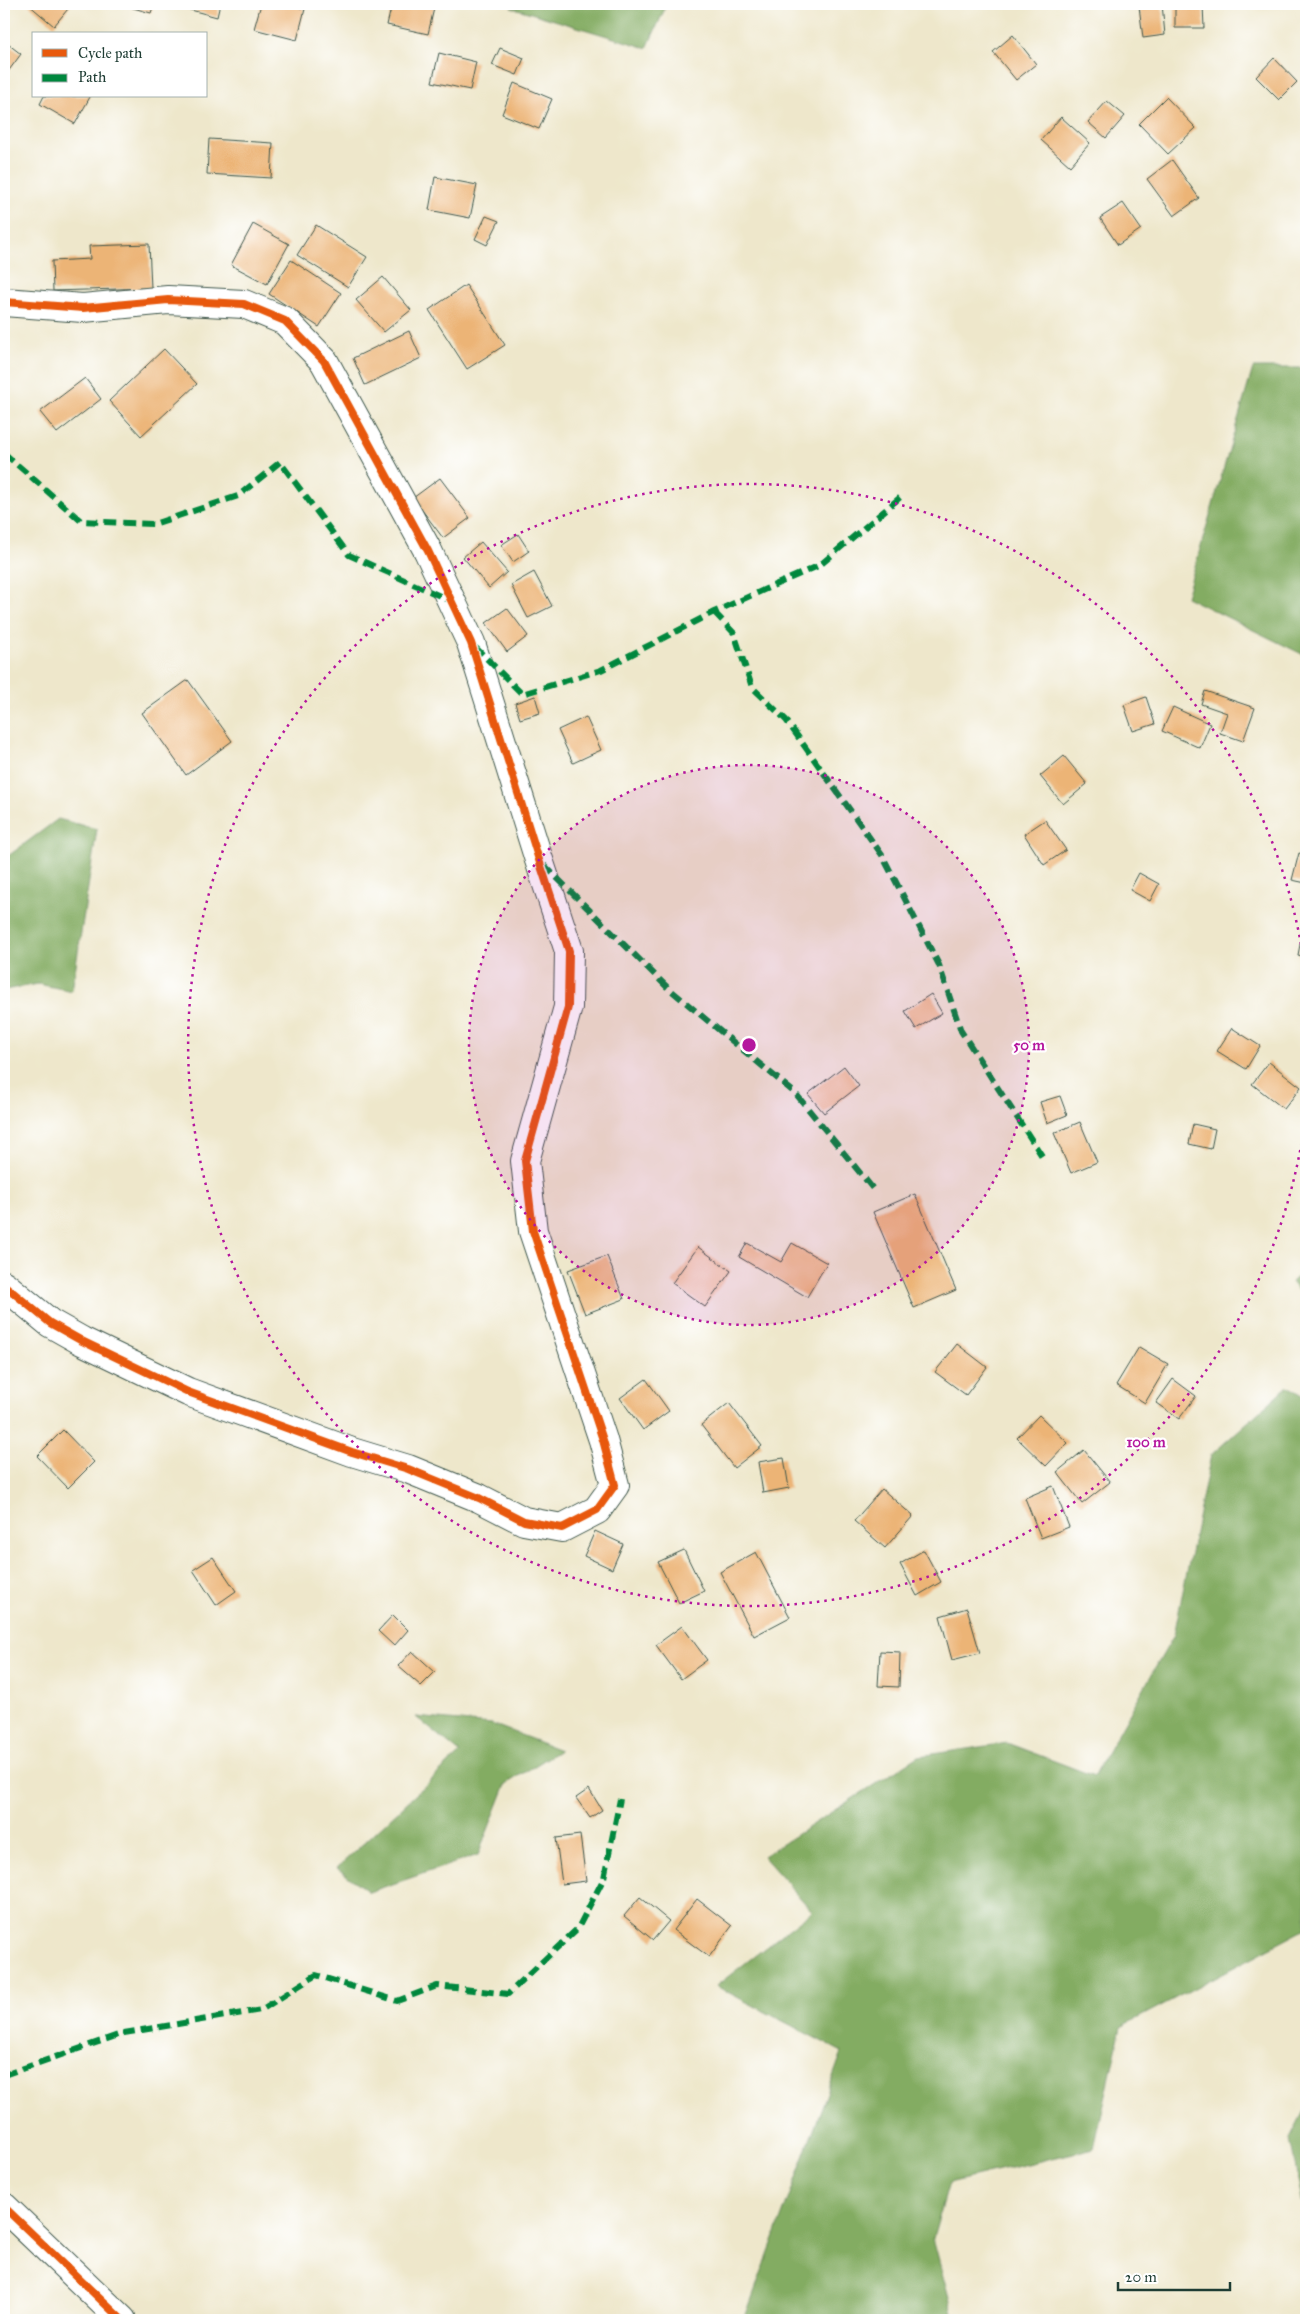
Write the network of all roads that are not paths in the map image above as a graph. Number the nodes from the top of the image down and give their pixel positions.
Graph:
1 (4, 302) edge
2 (4, 1285) edge
3 (4, 2207) edge
4 (122, 2320) edge

1 - 2 street
3 - 4 street

